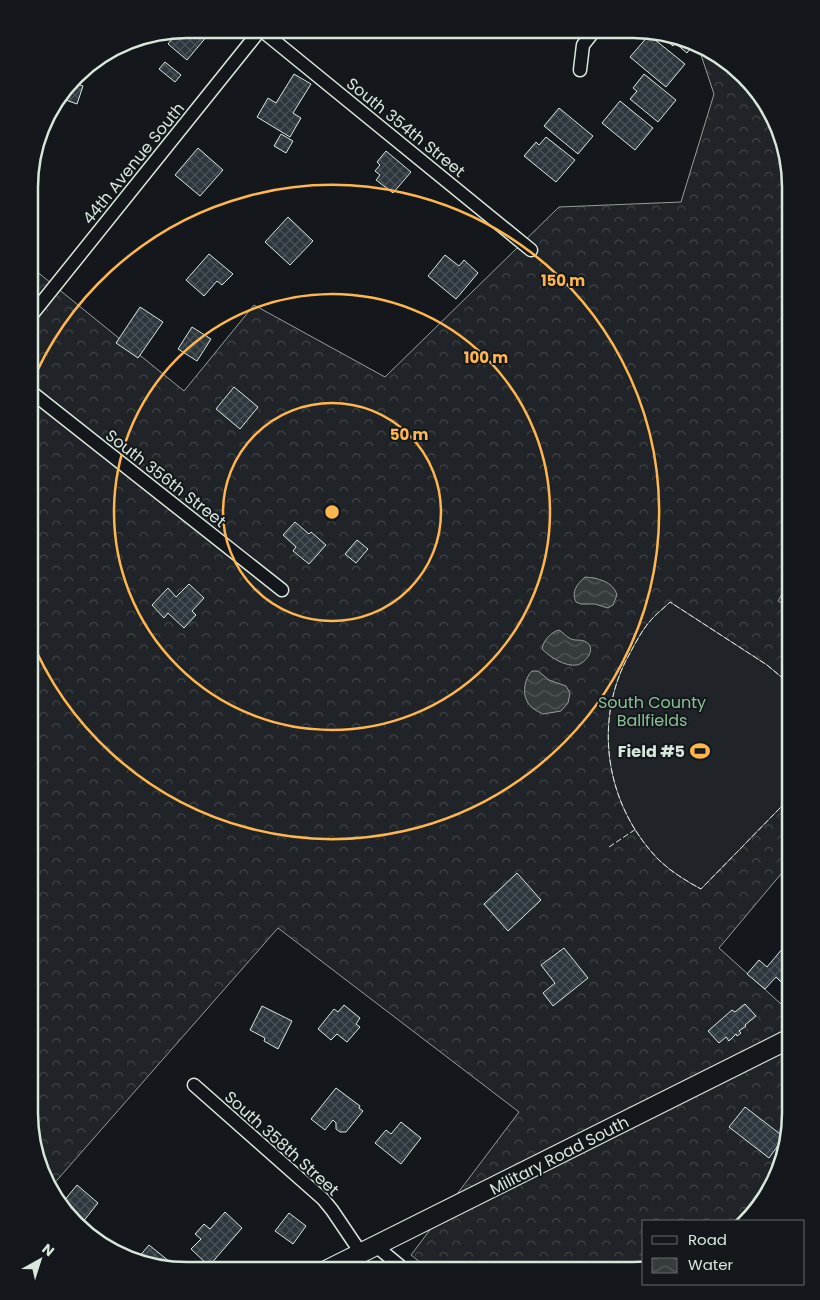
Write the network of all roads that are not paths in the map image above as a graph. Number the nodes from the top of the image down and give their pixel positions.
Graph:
1 (589, 37) edge
2 (254, 38) edge
3 (272, 38) edge
4 (580, 70) dead end
5 (531, 250) dead end
6 (37, 308) edge
7 (37, 397) edge
8 (282, 590) dead end
9 (782, 1043) edge
10 (194, 1086) dead end
11 (369, 1250) junction
12 (344, 1262) edge
13 (390, 1262) edge

1 - 4 street
2 - 6 street, 44th Avenue South
3 - 5 street, South 354th Street
7 - 8 street, South 356th Street
9 - 11 main road, Military Road South
10 - 11 street, South 358th Street
11 - 12 main road, Military Road South
11 - 13 street, South 358th Street

